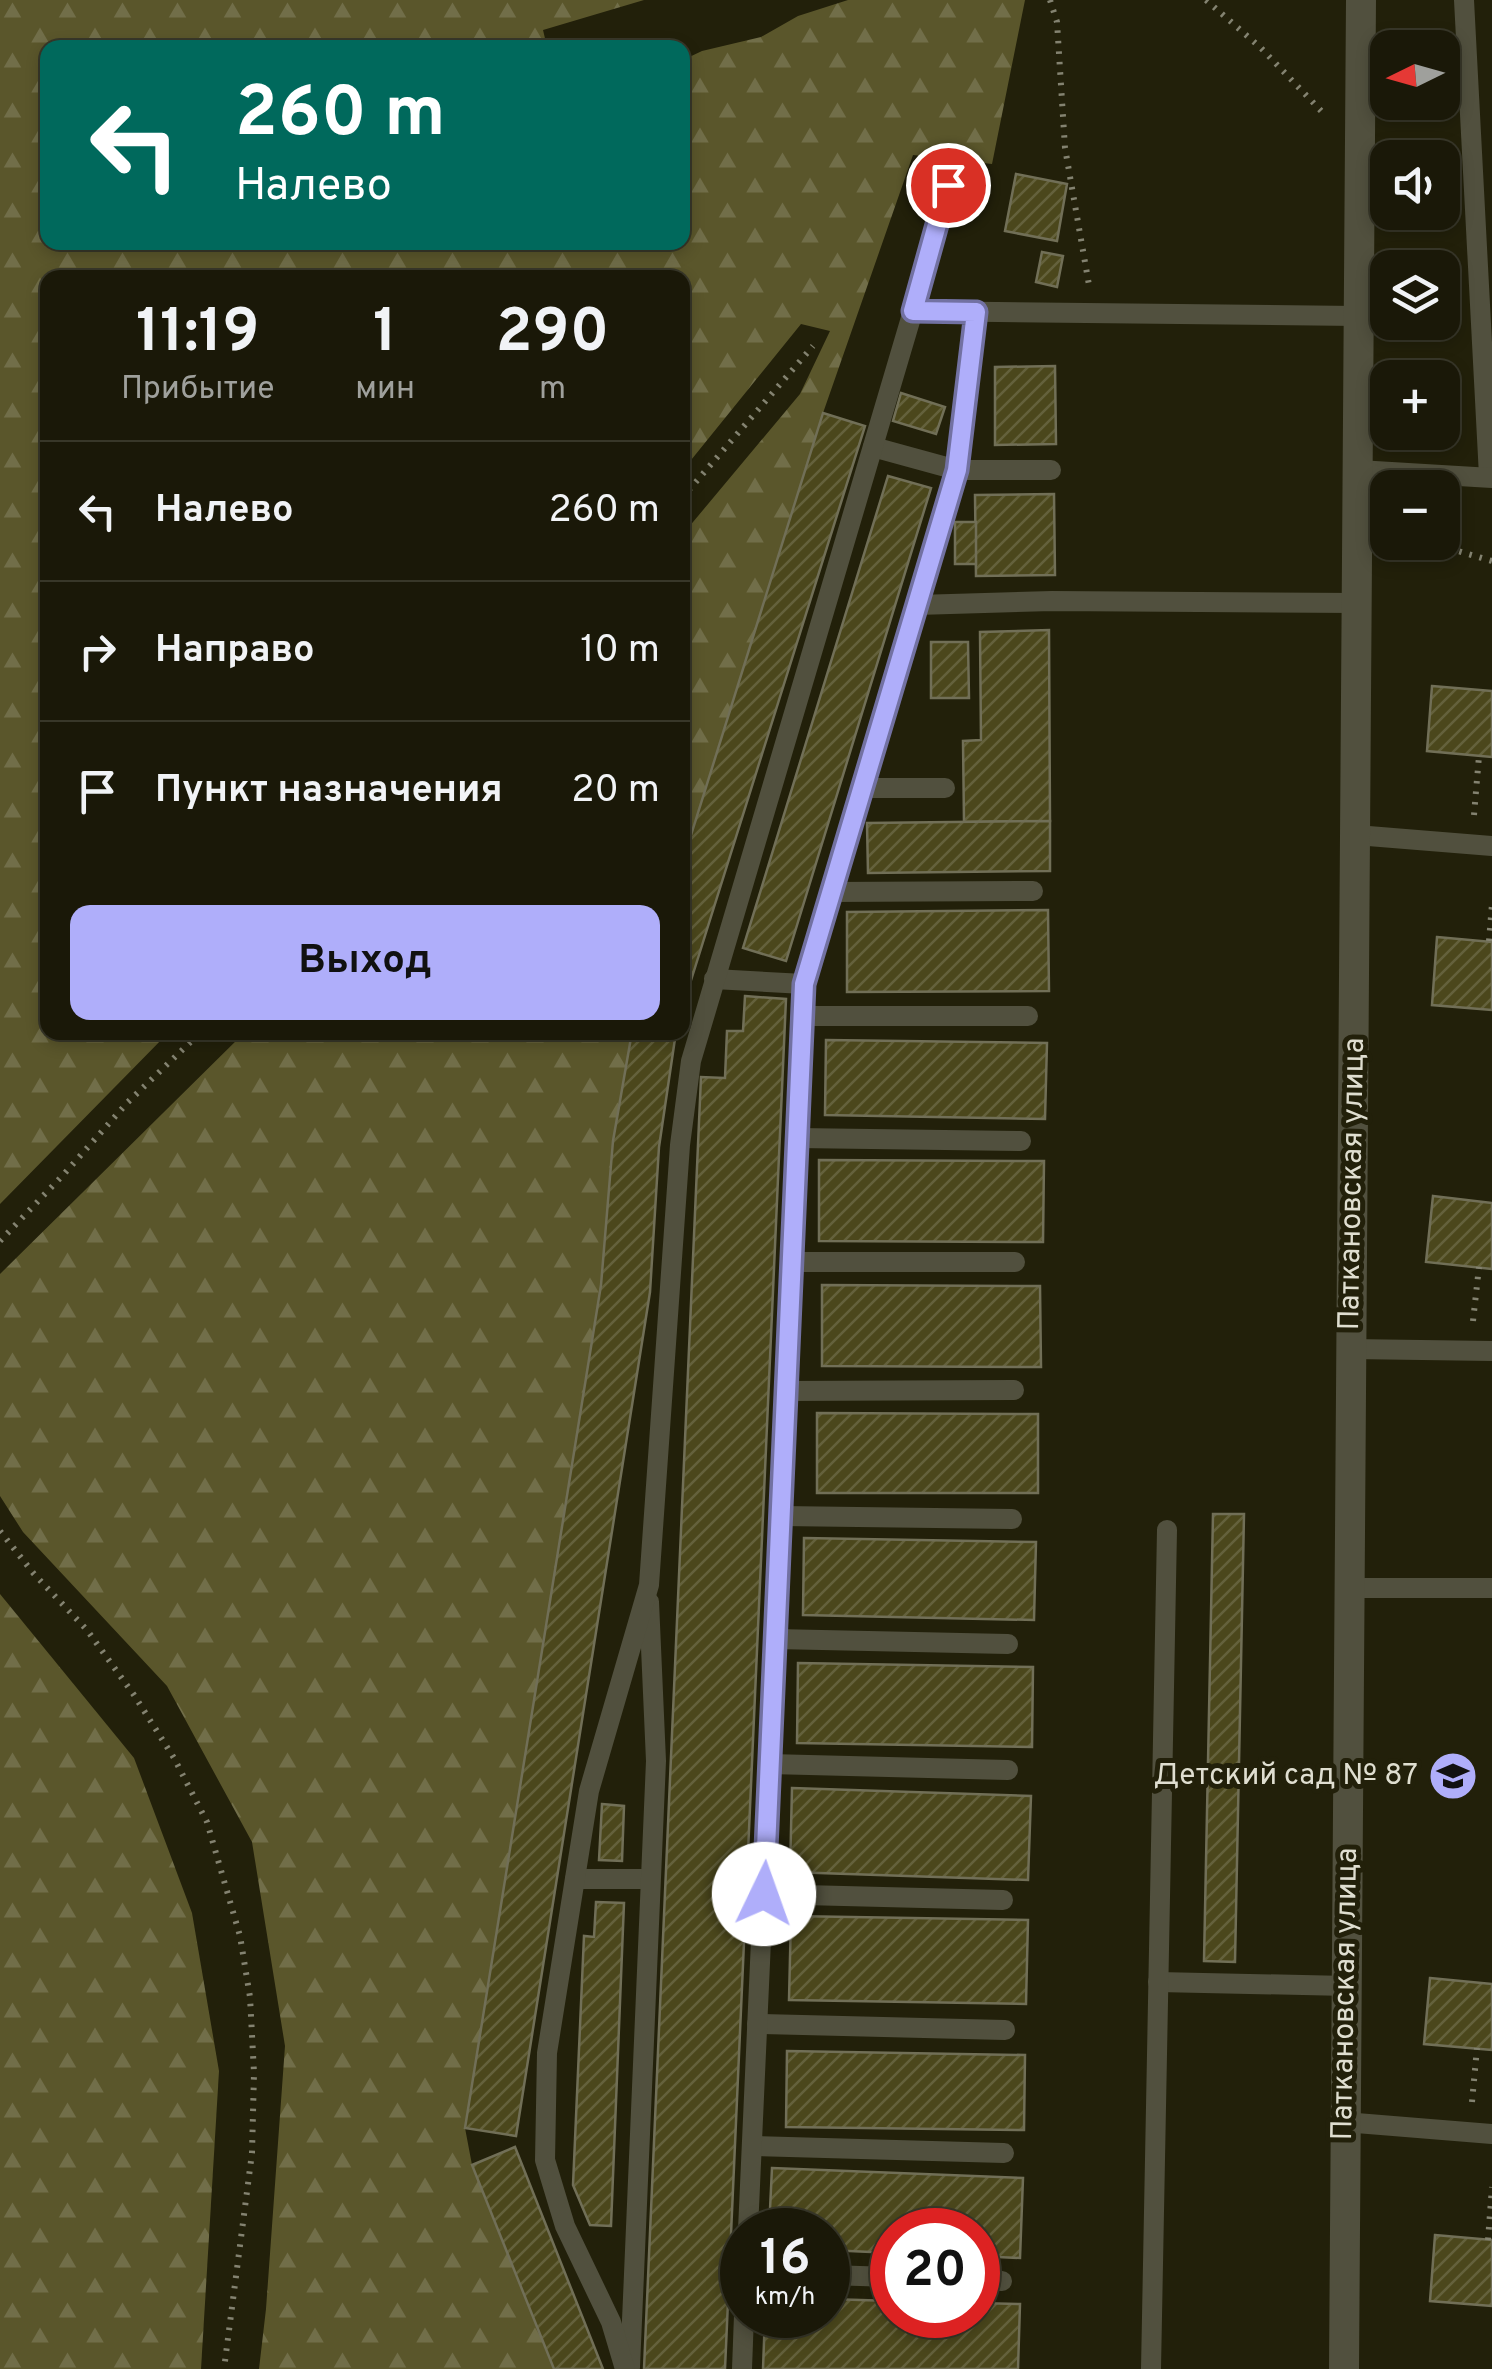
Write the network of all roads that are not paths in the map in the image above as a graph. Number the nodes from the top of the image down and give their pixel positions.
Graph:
1 (1361, 0) edge
2 (1464, 0) edge
3 (948, 185) dead end
4 (913, 311) junction
5 (976, 312) junction
6 (1358, 316) junction
7 (874, 447) junction
8 (957, 470) junction
9 (1052, 470) dead end
10 (1358, 470) junction
11 (1490, 477) edge
12 (1356, 603) junction
13 (917, 605) junction
14 (862, 788) junction
15 (946, 788) dead end
16 (1356, 835) junction
17 (1482, 846) edge
18 (1034, 891) dead end
19 (831, 892) junction
20 (714, 980) junction
21 (804, 984) junction
22 (802, 1016) junction
23 (1028, 1016) dead end
24 (797, 1138) junction
25 (1022, 1141) dead end
26 (791, 1262) junction
27 (1015, 1262) dead end
28 (1351, 1349) junction
29 (1492, 1351) edge
30 (786, 1390) junction
31 (1014, 1390) dead end
32 (781, 1516) junction
33 (1012, 1519) dead end
34 (1168, 1530) dead end
35 (648, 1585) junction
36 (1349, 1588) junction
37 (1492, 1588) edge
38 (775, 1639) junction
39 (1008, 1644) dead end
40 (769, 1764) junction
41 (1008, 1770) dead end
42 (575, 1879) junction
43 (650, 1880) junction
44 (764, 1894) junction
45 (1004, 1900) dead end
46 (1158, 1982) junction
47 (1346, 1986) junction
48 (758, 2024) junction
49 (1005, 2030) dead end
50 (1344, 2122) junction
51 (1492, 2134) edge
52 (752, 2146) junction
53 (1004, 2153) dead end
54 (749, 2208) edge
55 (743, 2338) edge
56 (627, 2369) edge
57 (742, 2369) edge
58 (1151, 2369) edge
59 (1344, 2369) edge

1 - 6 street, Паткановская улица
2 - 11 lane
3 - 4 lane
4 - 5 lane
4 - 7 lane
5 - 6 lane
5 - 8 lane
6 - 10 street, Паткановская улица
7 - 8 lane
7 - 20 lane
8 - 9 lane
8 - 13 lane
10 - 11 lane
10 - 12 street, Паткановская улица
12 - 13 lane
12 - 16 street, Паткановская улица
13 - 14 lane
14 - 15 lane
14 - 19 lane
16 - 17 lane
16 - 28 street, Паткановская улица
18 - 19 lane
19 - 21 lane
20 - 21 lane
20 - 35 lane
21 - 22 lane
22 - 23 lane
22 - 24 lane
24 - 25 lane
24 - 26 lane
26 - 27 lane
26 - 30 lane
28 - 29 lane
28 - 36 street, Паткановская улица
30 - 31 lane
30 - 32 lane
32 - 33 lane
32 - 38 lane
34 - 46 lane
35 - 42 lane
35 - 43 lane
36 - 37 lane
36 - 47 street, Паткановская улица
38 - 39 lane
38 - 40 lane
40 - 41 lane
40 - 44 lane
42 - 43 lane
42 - 56 lane
43 - 56 lane
44 - 45 lane
44 - 48 lane
46 - 47 lane
46 - 58 lane
47 - 50 street, Паткановская улица
48 - 49 lane
48 - 52 lane
50 - 51 lane
50 - 59 street, Паткановская улица
52 - 53 lane
52 - 54 lane
55 - 57 lane

